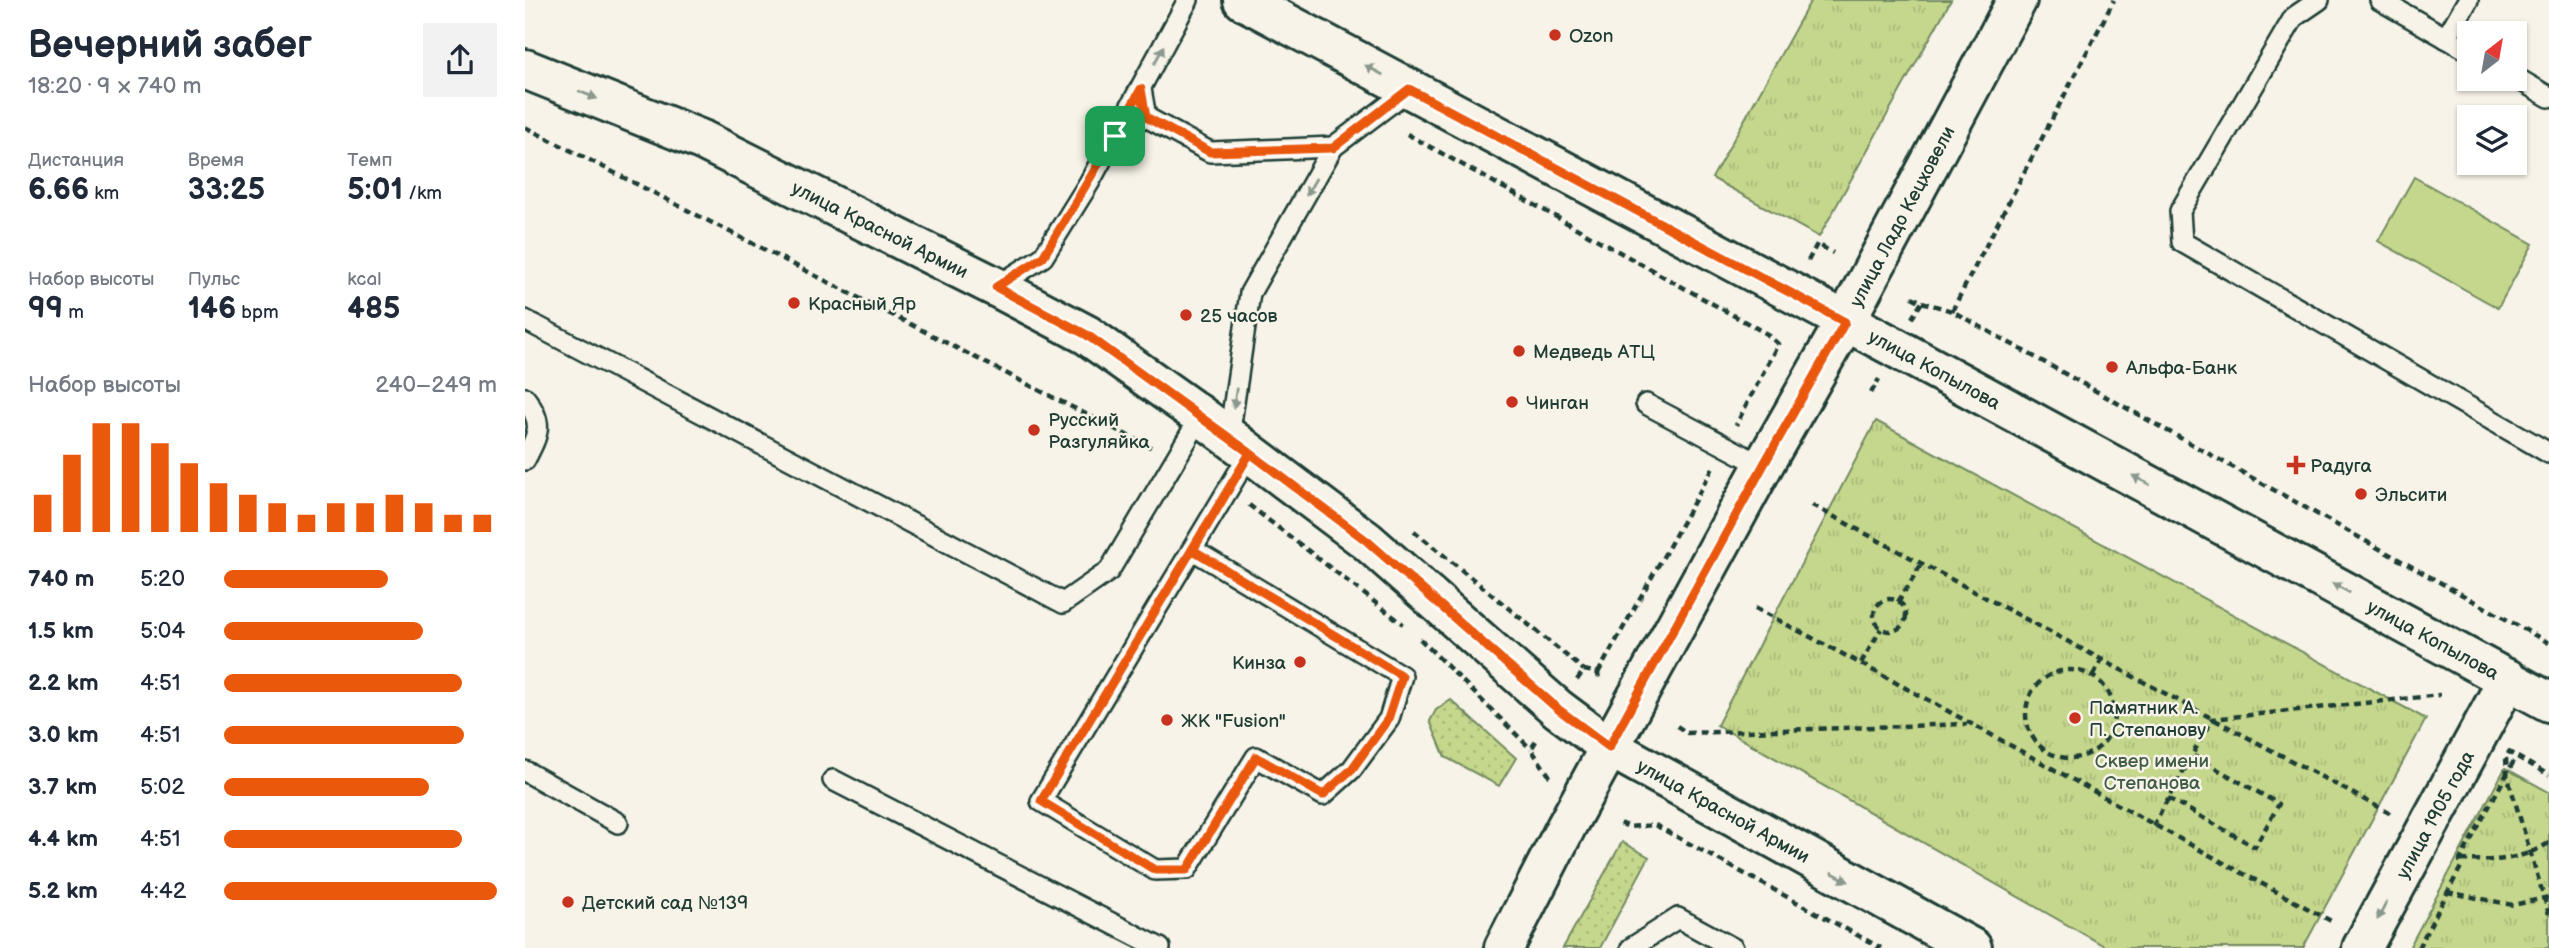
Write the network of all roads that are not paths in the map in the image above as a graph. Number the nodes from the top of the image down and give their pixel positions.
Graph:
1 (1188, 0) edge
2 (1243, 0) edge
3 (2017, 0) edge
4 (2319, 0) edge
5 (2380, 0) edge
6 (2467, 0) edge
7 (2446, 38) junction
8 (2457, 44) edge
9 (525, 69) edge
10 (2527, 84) edge
11 (1141, 89) junction
12 (1409, 89) junction
13 (2549, 97) edge
14 (1333, 148) junction
15 (996, 287) junction
16 (525, 320) edge
17 (1845, 322) junction
18 (525, 398) edge
19 (1646, 404) dead end
20 (1227, 435) junction
21 (2549, 453) edge
22 (525, 460) edge
23 (1763, 466) junction
24 (1193, 550) junction
25 (2508, 679) junction
26 (2549, 702) edge
27 (1609, 747) junction
28 (525, 771) edge
29 (833, 780) dead end
30 (618, 823) dead end
31 (1160, 948) edge
32 (1504, 948) edge
33 (1631, 948) edge
34 (1733, 948) edge
35 (1972, 948) edge
36 (2362, 948) edge

11 -> 1 lane
12 -> 2 main road, улица Копылова
3 - 17 main road, улица Ладо Кецховели
4 - 21 lane
5 - 7 lane
6 - 7 lane
7 - 8 lane
9 -> 15 main road, улица Красной Армии
10 - 13 lane
11 - 14 lane
11 - 15 lane
12 - 14 lane
12 - 17 main road, улица Копылова
14 -> 20 lane
15 - 20 main road, улица Красной Армии
16 - 20 lane
17 - 23 main road, улица Ладо Кецховели
25 -> 17 main road, улица Копылова
18 - 22 lane
19 - 23 lane
20 - 24 lane
20 - 27 main road, улица Красной Армии
23 - 27 main road, улица Ладо Кецховели
24 - 24 lane
25 - 26 main road, улица Копылова
25 -> 36 main road, улица 1905 года
27 - 32 main road, улица Ладо Кецховели
27 -> 35 main road, улица Красной Армии
28 - 30 lane
29 - 31 lane
33 - 34 lane

